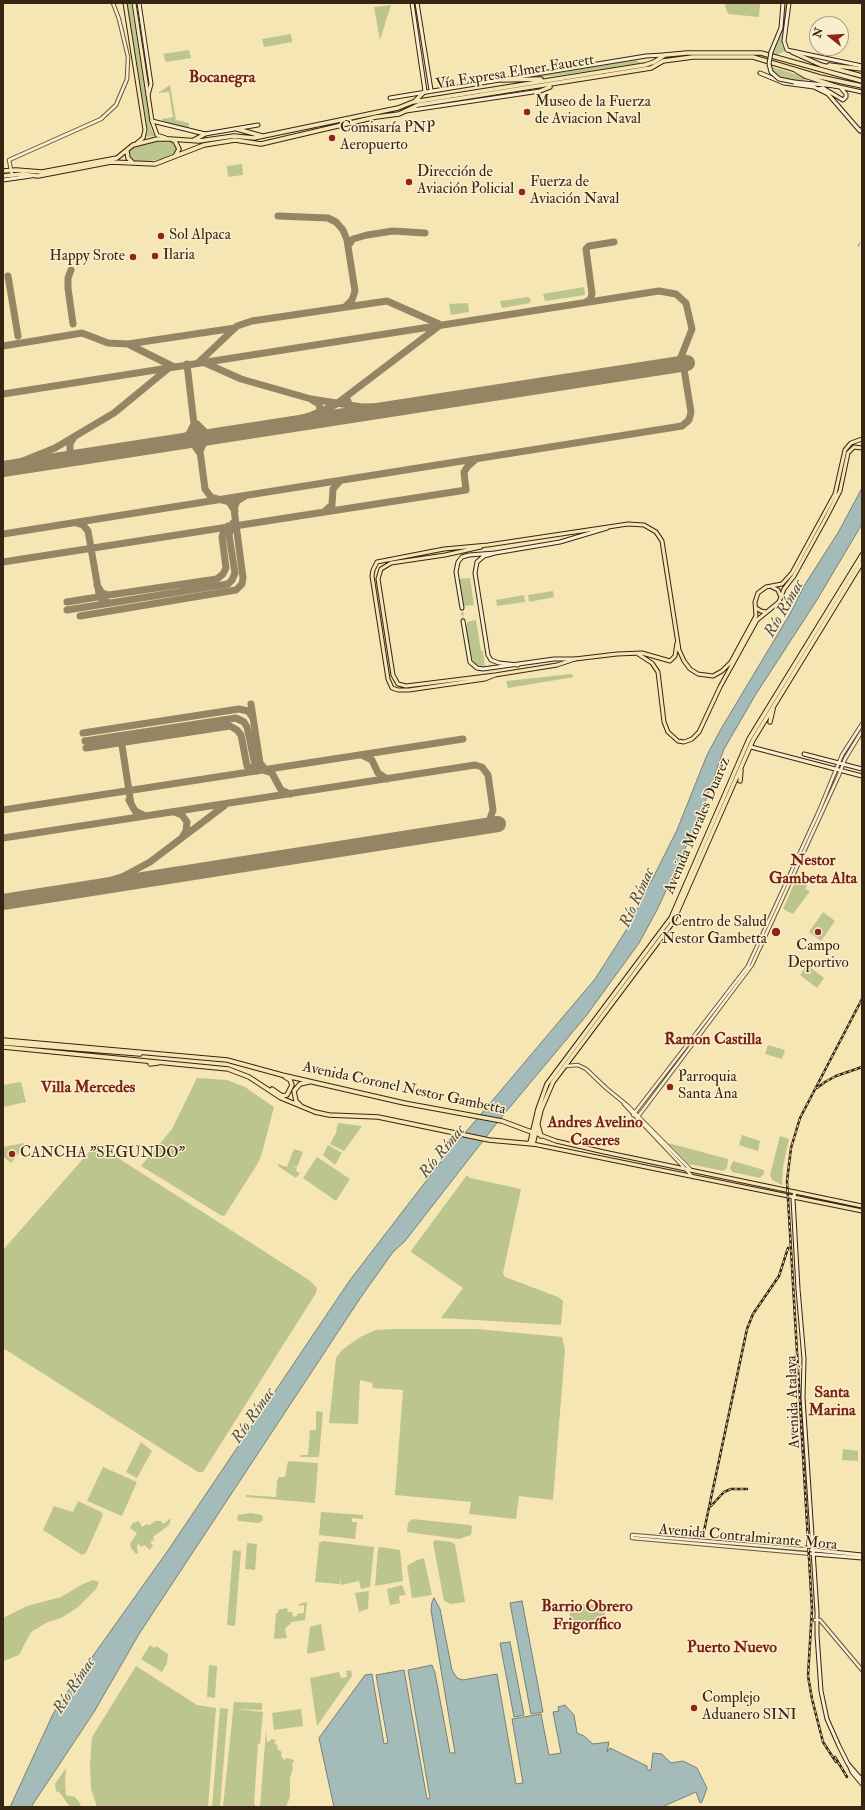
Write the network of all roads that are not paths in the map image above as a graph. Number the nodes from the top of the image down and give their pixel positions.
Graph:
1 (113, 3) edge
2 (125, 3) edge
3 (134, 3) edge
4 (139, 3) edge
5 (783, 3) edge
6 (789, 3) edge
7 (418, 4) edge
8 (413, 5) edge
9 (420, 18) junction
10 (415, 19) junction
11 (422, 30) junction
12 (417, 31) junction
13 (792, 52) junction
14 (665, 55) junction
15 (128, 57) junction
16 (134, 57) junction
17 (426, 58) junction
18 (420, 59) junction
19 (794, 62) junction
20 (821, 65) junction
21 (852, 68) junction
22 (862, 68) edge
23 (793, 69) junction
24 (862, 72) edge
25 (760, 74) dead end
26 (862, 76) edge
27 (554, 79) junction
28 (502, 80) junction
29 (862, 81) edge
30 (568, 82) junction
31 (430, 85) junction
32 (424, 86) junction
33 (835, 86) junction
34 (862, 86) edge
35 (839, 87) junction
36 (818, 89) junction
37 (431, 90) junction
38 (425, 91) junction
39 (540, 91) joint
40 (862, 92) edge
41 (148, 95) junction
42 (390, 98) dead end
43 (415, 101) junction
44 (404, 112) junction
45 (152, 121) junction
46 (258, 125) dead end
47 (237, 128) junction
48 (861, 130) edge
49 (205, 134) junction
50 (264, 136) junction
51 (168, 138) junction
52 (193, 141) junction
53 (137, 143) junction
54 (128, 151) junction
55 (174, 157) junction
56 (133, 163) junction
57 (11, 170) junction
58 (3, 171) edge
59 (12, 175) junction
60 (3, 176) edge
61 (34, 176) junction
62 (3, 180) edge
63 (862, 439) edge
64 (862, 448) edge
65 (607, 528) junction
66 (488, 545) junction
67 (495, 553) junction
68 (862, 554) edge
69 (860, 561) edge
70 (771, 587) junction
71 (780, 597) junction
72 (462, 608) tunnel mouth
73 (756, 608) junction
74 (766, 612) junction
75 (464, 621) tunnel mouth
76 (678, 637) junction
77 (634, 653) junction
78 (575, 659) junction
79 (518, 664) junction
80 (495, 675) junction
81 (775, 704) junction
82 (770, 722) dead end
83 (862, 724) edge
84 (862, 730) edge
85 (751, 747) dead end
86 (804, 754) dead end
87 (839, 763) junction
88 (843, 764) junction
89 (741, 766) junction
90 (862, 769) edge
91 (839, 770) junction
92 (861, 775) edge
93 (740, 781) dead end
94 (821, 810) junction
95 (3, 1042) edge
96 (3, 1047) edge
97 (564, 1066) junction
98 (282, 1075) junction
99 (314, 1082) junction
100 (260, 1084) junction
101 (310, 1110) junction
102 (634, 1114) junction
103 (638, 1117) junction
104 (536, 1123) junction
105 (526, 1129) junction
106 (534, 1133) junction
107 (541, 1136) junction
108 (556, 1141) junction
109 (532, 1144) junction
110 (559, 1150) junction
111 (679, 1162) junction
112 (676, 1167) junction
113 (686, 1169) junction
114 (692, 1170) junction
115 (694, 1177) junction
116 (794, 1192) junction
117 (793, 1197) junction
118 (862, 1206) edge
119 (862, 1211) edge
120 (736, 1546) junction
121 (814, 1552) junction
122 (835, 1554) junction
123 (862, 1555) edge
124 (862, 1558) edge
125 (817, 1620) junction
126 (862, 1670) edge
127 (848, 1762) junction
128 (862, 1780) edge
129 (862, 1784) edge

1 - 15 street
2 - 16 main road
3 - 41 main road
4 - 41 main road
5 - 33 main road, bridge
6 - 13 main road
7 - 8 main road
7 - 9 main road
8 - 10 main road
9 - 10 main road
9 - 11 main road
10 - 12 main road
11 - 12 main road
11 - 17 main road
12 - 18 main road
13 - 20 highway
13 - 22 main road
14 - 19 highway, Vía Expresa Elmer Faucett
14 - 27 highway, Vía Expresa Elmer Faucett
14 - 28 main road
15 - 16 main road
15 - 57 street
16 - 53 main road
17 - 18 main road
17 - 31 main road
18 - 32 main road
19 - 20 highway
19 - 29 highway, Vía Expresa Elmer Faucett
20 - 21 highway
20 - 26 highway
21 - 22 highway
21 - 24 highway
23 - 30 highway, Vía Expresa Elmer Faucett
23 - 33 highway
23 - 34 highway, Vía Expresa Elmer Faucett
25 - 36 main road
27 - 28 highway
27 - 43 highway, Vía Expresa Elmer Faucett
28 - 37 main road
30 - 39 highway
30 - 44 highway, Vía Expresa Elmer Faucett
31 - 32 main road
31 - 37 main road
32 - 38 main road
33 - 35 main road
35 - 36 main road
35 - 40 main road
36 - 48 main road
37 - 38 main road
38 - 42 main road
38 - 43 highway
39 - 44 main road
41 - 45 main road
43 - 50 highway, Vía Expresa Elmer Faucett
44 - 55 highway, Vía Expresa Elmer Faucett
45 - 49 main road
45 - 51 main road
46 - 47 main road
47 - 49 main road
47 - 50 highway
49 - 52 highway
50 - 52 highway, Vía Expresa Elmer Faucett
51 - 52 highway, Vía Expresa Elmer Faucett
51 - 53 highway, Vía Expresa Elmer Faucett
51 - 55 highway
53 - 54 highway
54 - 56 highway
54 - 57 highway
55 - 56 highway, Vía Expresa Elmer Faucett
56 - 61 highway, Vía Expresa Elmer Faucett
57 - 58 highway
57 - 59 street
59 - 60 highway, Vía Expresa Elmer Faucett
59 - 61 highway, Vía Expresa Elmer Faucett
61 - 62 main road
63 - 70 main road
64 - 71 main road
65 - 66 main road
65 - 67 main road
65 - 76 main road
66 - 80 main road
66 - 80 main road
67 - 72 main road
67 - 79 main road
68 - 69 highway, Avenida Morales Duarez
69 - 81 highway, Avenida Morales Duarez
69 - 104 highway, Avenida Morales Duarez
70 - 71 main road
70 - 73 main road
71 - 74 main road
73 - 74 main road
73 - 76 main road
74 - 77 main road
75 - 79 main road
76 - 77 main road
77 - 78 main road
78 - 79 main road
78 - 80 main road
81 - 82 highway
81 - 89 highway, Avenida Morales Duarez
83 - 87 street
84 - 88 street
85 - 91 main road
86 - 87 main road
87 - 88 main road
87 - 91 street
88 - 90 main road
88 - 91 street
89 - 93 highway
89 - 97 highway, Avenida Morales Duarez
90 - 92 main road
91 - 92 main road
91 - 94 street
94 - 102 street
94 - 103 street
95 - 98 highway, Avenida Coronel Nestor Gambetta
96 - 100 highway, Avenida Coronel Nestor Gambetta
97 - 102 street
97 - 104 highway, Avenida Morales Duarez
98 - 99 highway, Avenida Coronel Nestor Gambetta
98 - 100 highway
99 - 101 highway
99 - 105 highway, Avenida Coronel Nestor Gambetta
100 - 101 highway, Avenida Coronel Nestor Gambetta
101 - 109 highway, Avenida Coronel Nestor Gambetta
102 - 103 street
103 - 111 street
103 - 114 street
104 - 105 highway
104 - 106 highway, Avenida Morales Duarez
104 - 107 highway
105 - 106 highway, Avenida Coronel Nestor Gambetta
106 - 107 main road, Avenida Coronel Nestor Gambetta
106 - 109 highway, Avenida Morales Duarez
107 - 108 main road, Avenida Coronel Nestor Gambetta
108 - 110 main road
108 - 112 main road, Avenida Coronel Nestor Gambetta
109 - 110 main road, Avenida Coronel Nestor Gambetta
110 - 115 main road, Avenida Coronel Nestor Gambetta
111 - 112 main road
111 - 113 street
112 - 113 main road, Avenida Coronel Nestor Gambetta
113 - 114 main road, Avenida Coronel Nestor Gambetta
113 - 115 street
114 - 116 main road, Avenida Coronel Nestor Gambetta
115 - 117 main road, Avenida Coronel Nestor Gambetta
116 - 117 main road, Avenida Atalaya
116 - 118 main road, Avenida Coronel Nestor Gambetta
117 - 119 main road, Avenida Coronel Nestor Gambetta
117 - 121 main road, Avenida Atalaya
120 - 120 street, Avenida Contralmirante Mora
120 - 121 street, Avenida Contralmirante Mora
121 - 122 main road, Avenida Contralmirante Mora
121 - 125 main road, Avenida Atalaya
122 - 123 main road, Avenida Contralmirante Mora
122 - 124 main road, Avenida Contralmirante Mora
125 - 126 street
125 - 127 main road, Avenida Atalaya
127 - 128 main road, Avenida Atalaya
127 - 129 main road, Avenida Atalaya

